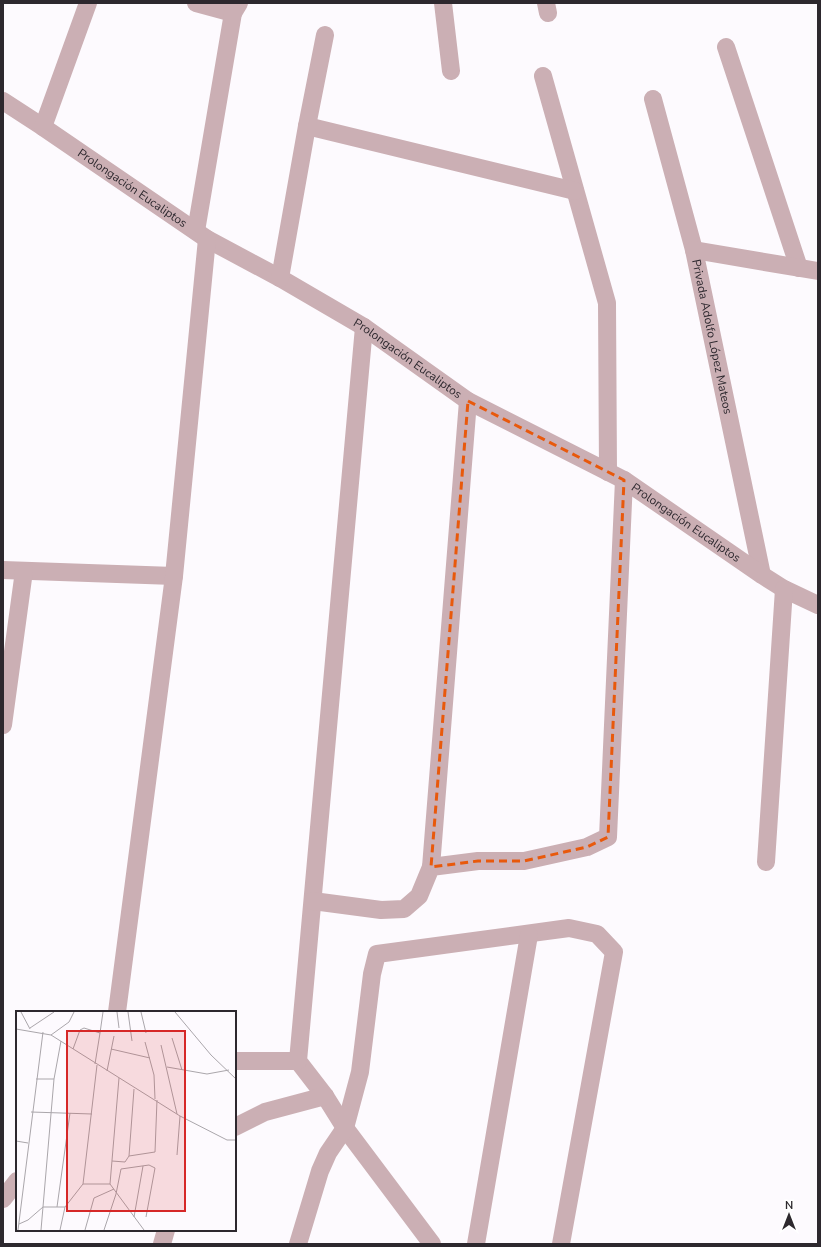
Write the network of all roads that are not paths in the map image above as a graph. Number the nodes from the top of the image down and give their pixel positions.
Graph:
1 (88, 3) edge
2 (196, 3) edge
3 (443, 3) edge
4 (236, 8) edge
5 (325, 35) dead end
6 (726, 47) dead end
7 (451, 71) dead end
8 (543, 76) dead end
9 (653, 99) dead end
10 (3, 101) edge
11 (307, 126) junction
12 (43, 127) junction
13 (575, 191) junction
14 (202, 235) junction
15 (694, 250) junction
16 (799, 268) junction
17 (818, 271) edge
18 (280, 278) junction
19 (364, 327) junction
20 (468, 401) junction
21 (616, 476) junction
22 (3, 570) edge
23 (24, 571) junction
24 (762, 575) junction
25 (174, 576) junction
26 (784, 589) junction
27 (818, 606) edge
28 (3, 725) edge
29 (766, 862) dead end
30 (431, 867) junction
31 (313, 901) junction
32 (529, 934) junction
33 (117, 1011) edge
34 (236, 1061) edge
35 (298, 1061) junction
36 (325, 1096) junction
37 (236, 1126) edge
38 (344, 1128) junction
39 (16, 1182) edge
40 (3, 1199) edge
41 (166, 1231) edge
42 (162, 1244) edge
43 (298, 1244) edge
44 (432, 1244) edge
45 (476, 1244) edge
46 (561, 1244) edge

1 - 12 street
2 - 4 street
3 - 7 street
4 - 14 street
5 - 11 street
6 - 16 street
8 - 13 street
9 - 15 street, Privada Adolfo López Mateos
10 - 12 street, Prolongación Eucaliptos
11 - 13 street
11 - 18 street
12 - 14 street, Prolongación Eucaliptos
13 - 21 street
14 - 18 street, Prolongación Eucaliptos
14 - 25 street
15 - 16 street
15 - 24 street, Privada Adolfo López Mateos
16 - 17 street
18 - 19 street, Prolongación Eucaliptos
19 - 20 street, Prolongación Eucaliptos
19 - 31 street
20 - 21 street, Prolongación Eucaliptos
20 - 30 street
21 - 24 street, Prolongación Eucaliptos
21 - 30 street
22 - 23 street
23 - 25 street
23 - 28 street
24 - 26 street, Prolongación Eucaliptos
25 - 33 street
26 - 27 street, Prolongación Eucaliptos
26 - 29 street
30 - 31 street
31 - 35 street
32 - 38 street
32 - 45 street
32 - 46 street
34 - 35 street
35 - 36 street
36 - 37 street
36 - 38 street
38 - 43 street
38 - 44 street
39 - 40 street
41 - 42 street

